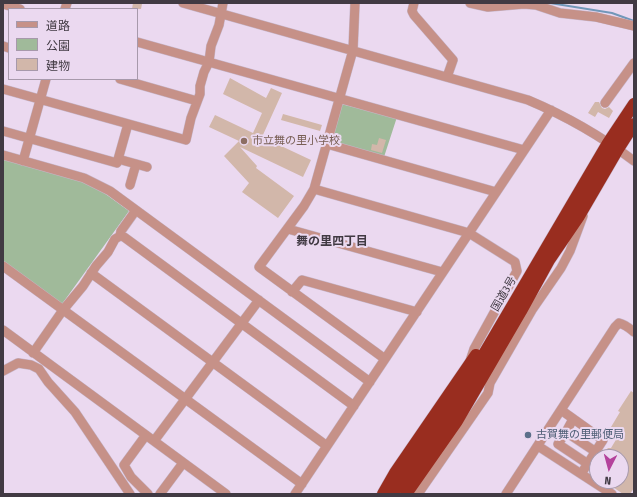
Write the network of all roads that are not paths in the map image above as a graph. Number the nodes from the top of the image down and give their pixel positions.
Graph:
1 (183, 3) edge
2 (223, 3) edge
3 (355, 3) edge
4 (414, 3) edge
5 (470, 3) edge
6 (3, 4) edge
7 (17, 8) edge
8 (220, 13) junction
9 (634, 26) edge
10 (138, 42) edge
11 (353, 50) junction
12 (209, 62) junction
13 (634, 63) edge
14 (447, 77) junction
15 (46, 80) edge
16 (124, 80) edge
17 (3, 89) edge
18 (340, 98) junction
19 (40, 100) junction
20 (197, 101) junction
21 (605, 103) dead end
22 (634, 104) edge
23 (551, 110) junction
24 (128, 124) junction
25 (634, 124) edge
26 (3, 131) edge
27 (30, 139) junction
28 (327, 144) junction
29 (613, 146) junction
30 (524, 150) junction
31 (3, 155) edge
32 (118, 159) junction
33 (23, 161) junction
34 (634, 161) edge
35 (136, 164) junction
36 (147, 167) dead end
37 (130, 185) dead end
38 (314, 189) junction
39 (496, 192) junction
40 (588, 200) junction
41 (136, 210) junction
42 (288, 229) junction
43 (469, 233) junction
44 (120, 236) junction
45 (3, 266) edge
46 (442, 272) junction
47 (91, 273) junction
48 (292, 292) junction
49 (259, 300) junction
50 (63, 310) junction
51 (417, 312) junction
52 (241, 323) junction
53 (3, 330) edge
54 (634, 332) edge
55 (494, 338) junction
56 (33, 353) junction
57 (384, 359) junction
58 (213, 361) junction
59 (468, 364) junction
60 (3, 371) edge
61 (370, 382) junction
62 (490, 383) junction
63 (185, 399) junction
64 (468, 401) junction
65 (354, 406) junction
66 (561, 410) junction
67 (574, 419) junction
68 (566, 432) junction
69 (146, 435) junction
70 (154, 441) junction
71 (328, 446) junction
72 (538, 446) junction
73 (592, 449) edge
74 (598, 449) edge
75 (183, 463) junction
76 (588, 464) joint
77 (582, 474) junction
78 (302, 484) junction
79 (130, 494) edge
80 (148, 494) edge
81 (160, 494) edge
82 (226, 494) edge
83 (295, 494) edge
84 (382, 494) edge
85 (391, 494) edge
86 (406, 494) edge
87 (418, 494) edge
88 (506, 494) edge
89 (612, 494) edge

1 - 8 street
2 - 8 street
3 - 11 street
4 - 14 street
5 - 9 street
6 - 7 street
8 - 11 street
8 - 12 street
10 - 12 street
11 - 14 street
11 - 18 street
12 - 18 street
12 - 20 street
13 - 21 street
14 - 23 street
15 - 19 street
16 - 20 street
17 - 19 street
18 - 28 street
18 - 30 street
19 - 24 street
19 - 27 street
20 - 24 street
22 - 29 highway, 国道3号
23 - 29 street
23 - 30 street
24 - 32 street
25 - 29 highway, 国道3号
26 - 27 street
27 - 32 street
27 - 33 street
28 - 38 street
28 - 39 street
29 - 34 street
29 - 40 highway, 国道3号
29 - 55 highway, 国道3号
30 - 39 street
31 - 33 street
32 - 35 street
33 - 41 street
35 - 36 street
35 - 37 street
38 - 42 street
38 - 43 street
39 - 43 street
40 - 62 street
40 - 64 highway, 国道3号
41 - 44 street
41 - 49 street
42 - 46 street
42 - 48 street
43 - 46 street
43 - 59 street
44 - 47 street
44 - 52 street
45 - 50 street
46 - 51 street
47 - 50 street
47 - 58 street
48 - 51 street
48 - 57 street
49 - 52 street
49 - 61 street
50 - 56 street
50 - 63 street
51 - 57 street
52 - 58 street
52 - 65 street
53 - 56 street
54 - 66 street
55 - 59 highway
55 - 85 highway, 国道3号
56 - 69 street
57 - 61 street
58 - 63 street
58 - 71 street
59 - 84 highway
60 - 79 street
61 - 65 street
62 - 64 highway
62 - 87 street
63 - 70 street
63 - 78 street
64 - 86 highway, 国道3号
65 - 71 street
66 - 67 street
66 - 72 street
67 - 68 street
67 - 74 street
68 - 73 street
68 - 76 street
69 - 70 street
69 - 80 street
70 - 75 street
71 - 78 street
72 - 77 street
72 - 88 street
75 - 81 street
75 - 82 street
76 - 77 street
77 - 89 street
78 - 83 street

